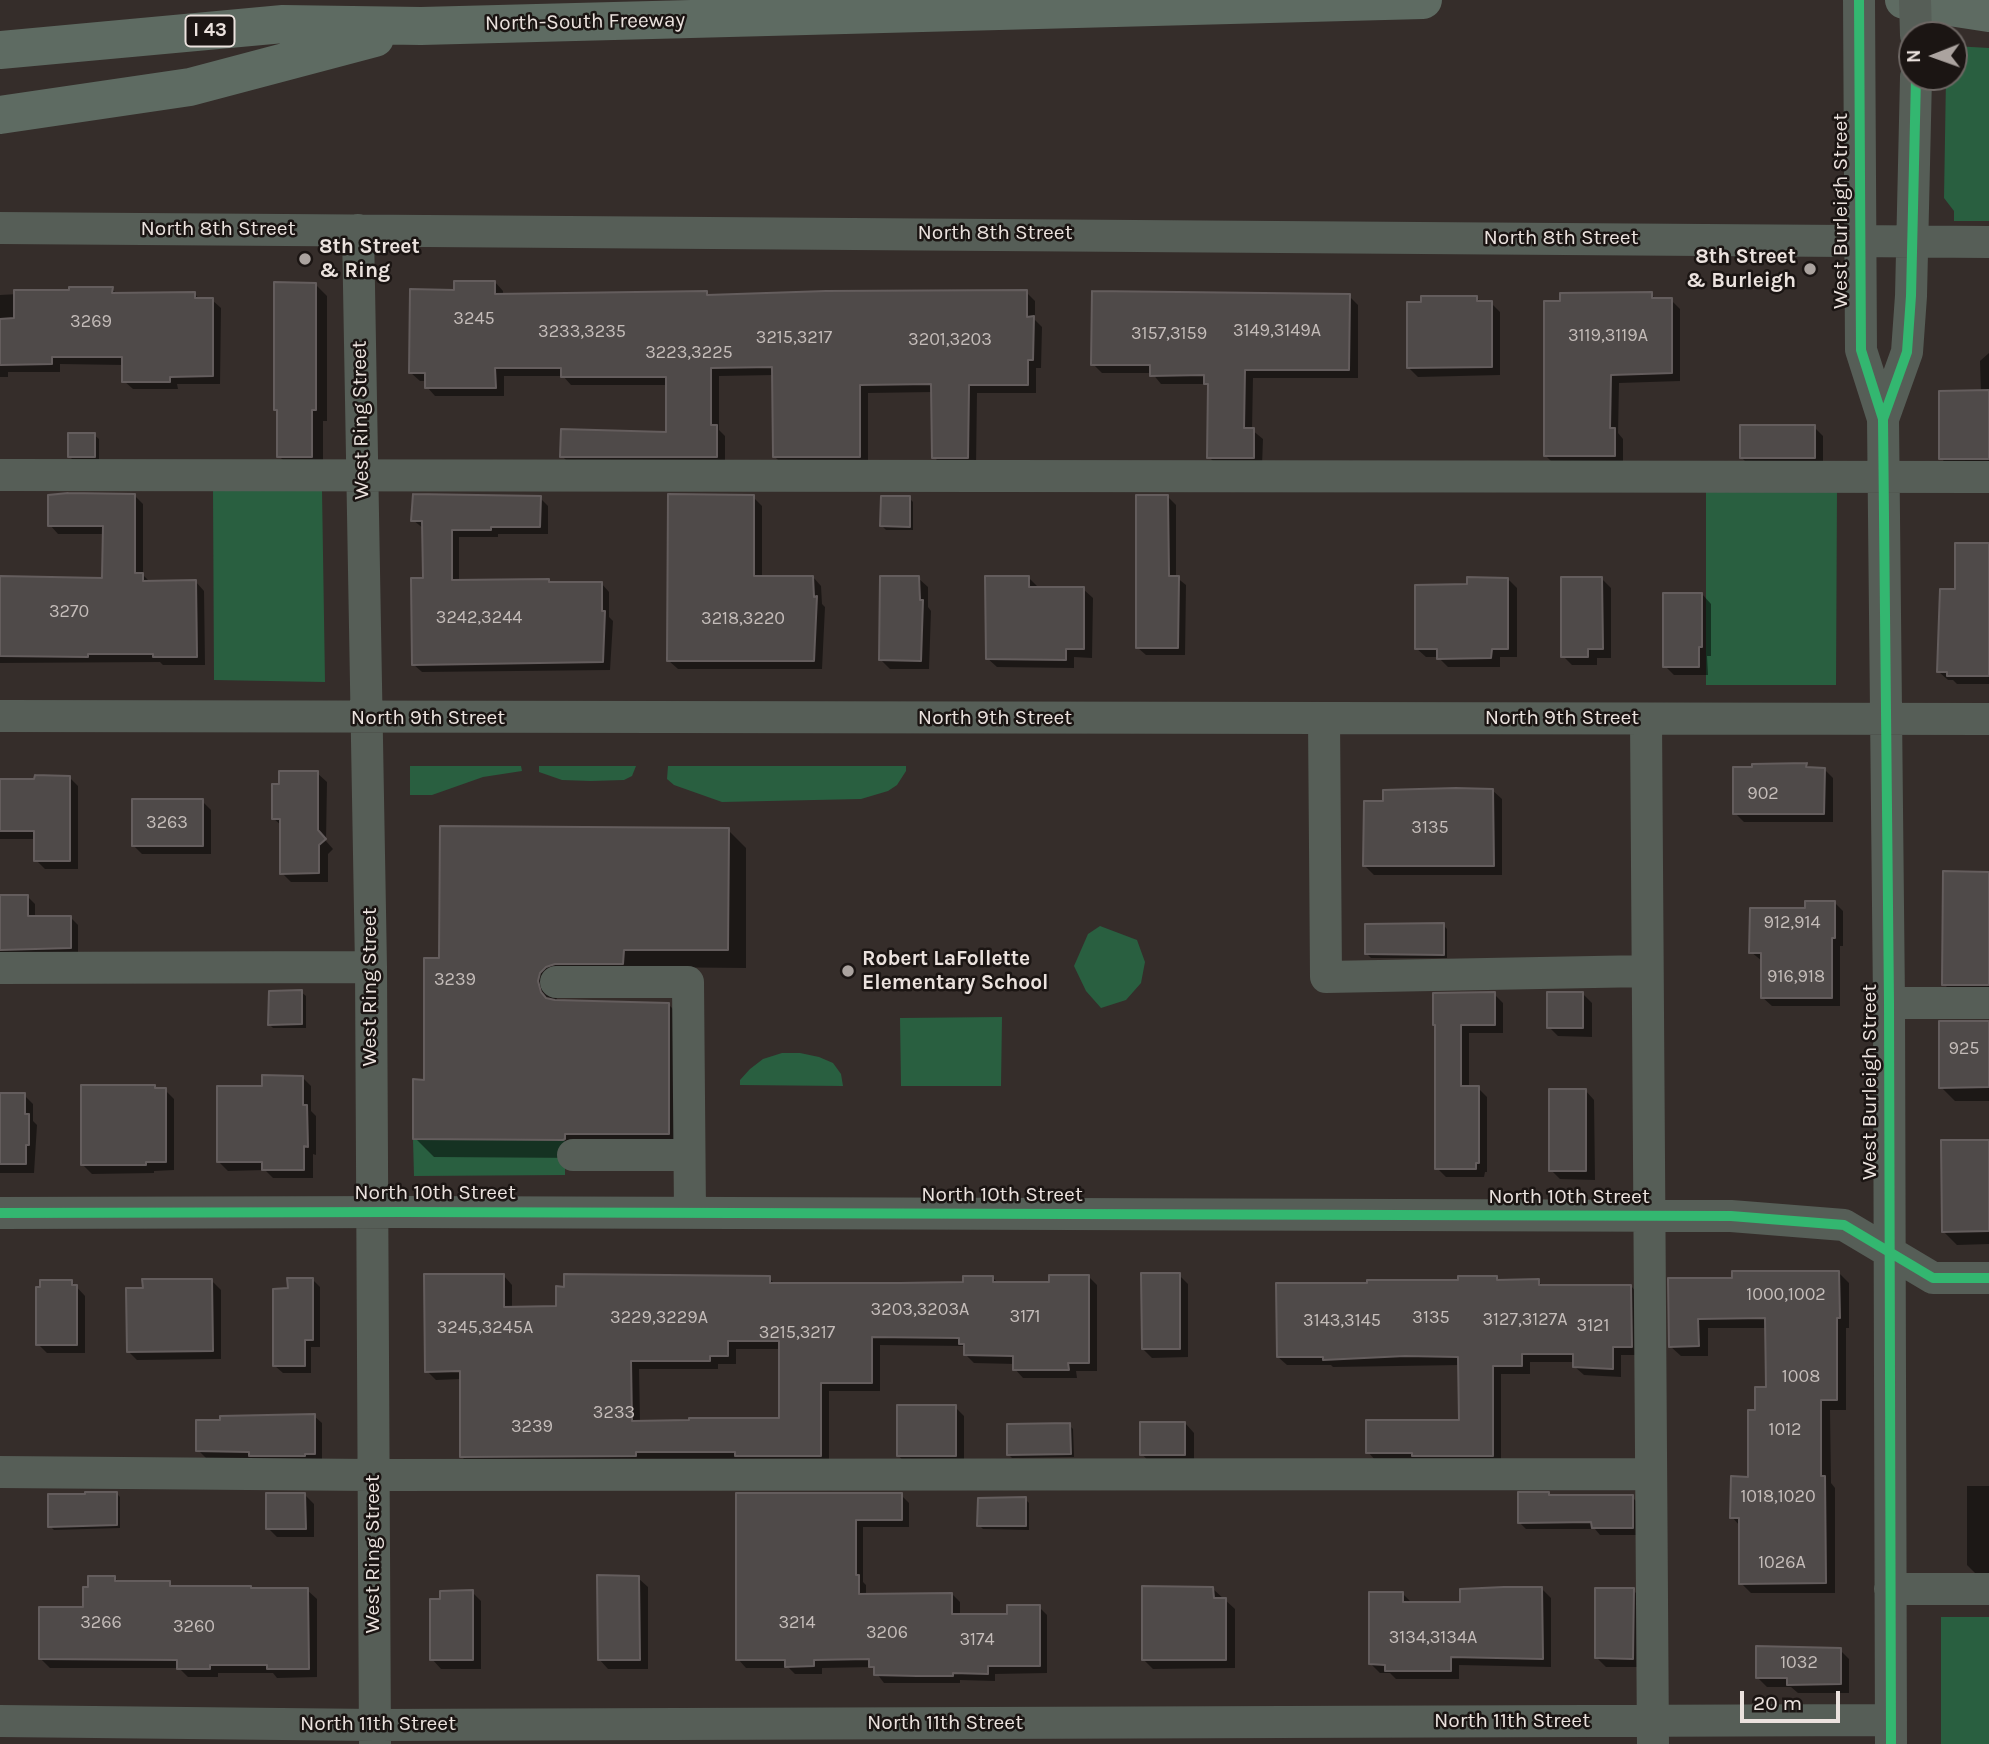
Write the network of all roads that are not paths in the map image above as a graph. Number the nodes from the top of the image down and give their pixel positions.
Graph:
1 (1423, 0) edge
2 (1859, 0) edge
3 (1904, 0) edge
4 (1915, 0) edge
5 (1989, 13) edge
6 (1916, 21) edge
7 (421, 26) junction
8 (0, 50) edge
9 (1916, 91) edge
10 (0, 115) edge
11 (0, 228) edge
12 (358, 230) junction
13 (1860, 240) junction
14 (1913, 242) junction
15 (1989, 242) edge
16 (1883, 419) junction
17 (0, 475) edge
18 (362, 477) junction
19 (1989, 477) edge
20 (1884, 478) junction
21 (0, 716) edge
22 (367, 718) junction
23 (1324, 718) junction
24 (1646, 719) junction
25 (1989, 719) edge
26 (1886, 720) junction
27 (371, 967) junction
28 (0, 968) edge
29 (1647, 971) junction
30 (556, 982) dead end
31 (1889, 1003) junction
32 (1989, 1003) edge
33 (573, 1155) dead end
34 (689, 1155) junction
35 (370, 1212) junction
36 (0, 1213) edge
37 (690, 1213) junction
38 (1648, 1216) junction
39 (1889, 1251) junction
40 (1989, 1278) edge
41 (0, 1472) edge
42 (1650, 1474) junction
43 (372, 1475) junction
44 (1890, 1589) junction
45 (1989, 1589) edge
46 (0, 1721) edge
47 (1652, 1732) edge
48 (1891, 1732) edge
49 (374, 1734) edge

1 - 7 highway, North-South Freeway / I 43
2 - 13 street, West Burleigh Street
3 - 5 highway
4 - 6 street, bridge
7 - 8 highway, North-South Freeway / I 43
7 - 10 highway
9 - 14 street, West Burleigh Street
11 - 12 street, North 8th Street
12 - 13 street, North 8th Street
12 - 18 street, West Ring Street
13 - 14 street, North 8th Street
13 - 16 street, West Burleigh Street
14 - 15 street, North 8th Street
14 - 16 street, West Burleigh Street
16 - 20 street, West Burleigh Street
17 - 18 street
18 - 20 street
18 - 22 street, West Ring Street
19 - 20 street
20 - 26 street, West Burleigh Street
21 - 22 street, North 9th Street
22 - 23 street, North 9th Street
22 - 27 street, West Ring Street
23 - 24 street, North 9th Street
23 - 29 street
24 - 26 street, North 9th Street
24 - 29 street
25 - 26 street, North 9th Street
26 - 31 street, West Burleigh Street
27 - 28 street
27 - 35 street, West Ring Street
29 - 38 street
30 - 34 street
31 - 32 street
31 - 39 street, West Burleigh Street
33 - 34 street
34 - 37 street
35 - 36 street, North 10th Street
35 - 37 street, North 10th Street
35 - 43 street, West Ring Street
37 - 38 street, North 10th Street
38 - 39 street, North 10th Street
38 - 42 street
39 - 40 street, North 10th Street
39 - 44 street, West Burleigh Street
41 - 43 street
42 - 43 street
42 - 47 street
43 - 49 street, West Ring Street
44 - 45 street
44 - 48 street, West Burleigh Street
46 - 49 street, North 11th Street
47 - 48 street, North 11th Street
47 - 49 street, North 11th Street

